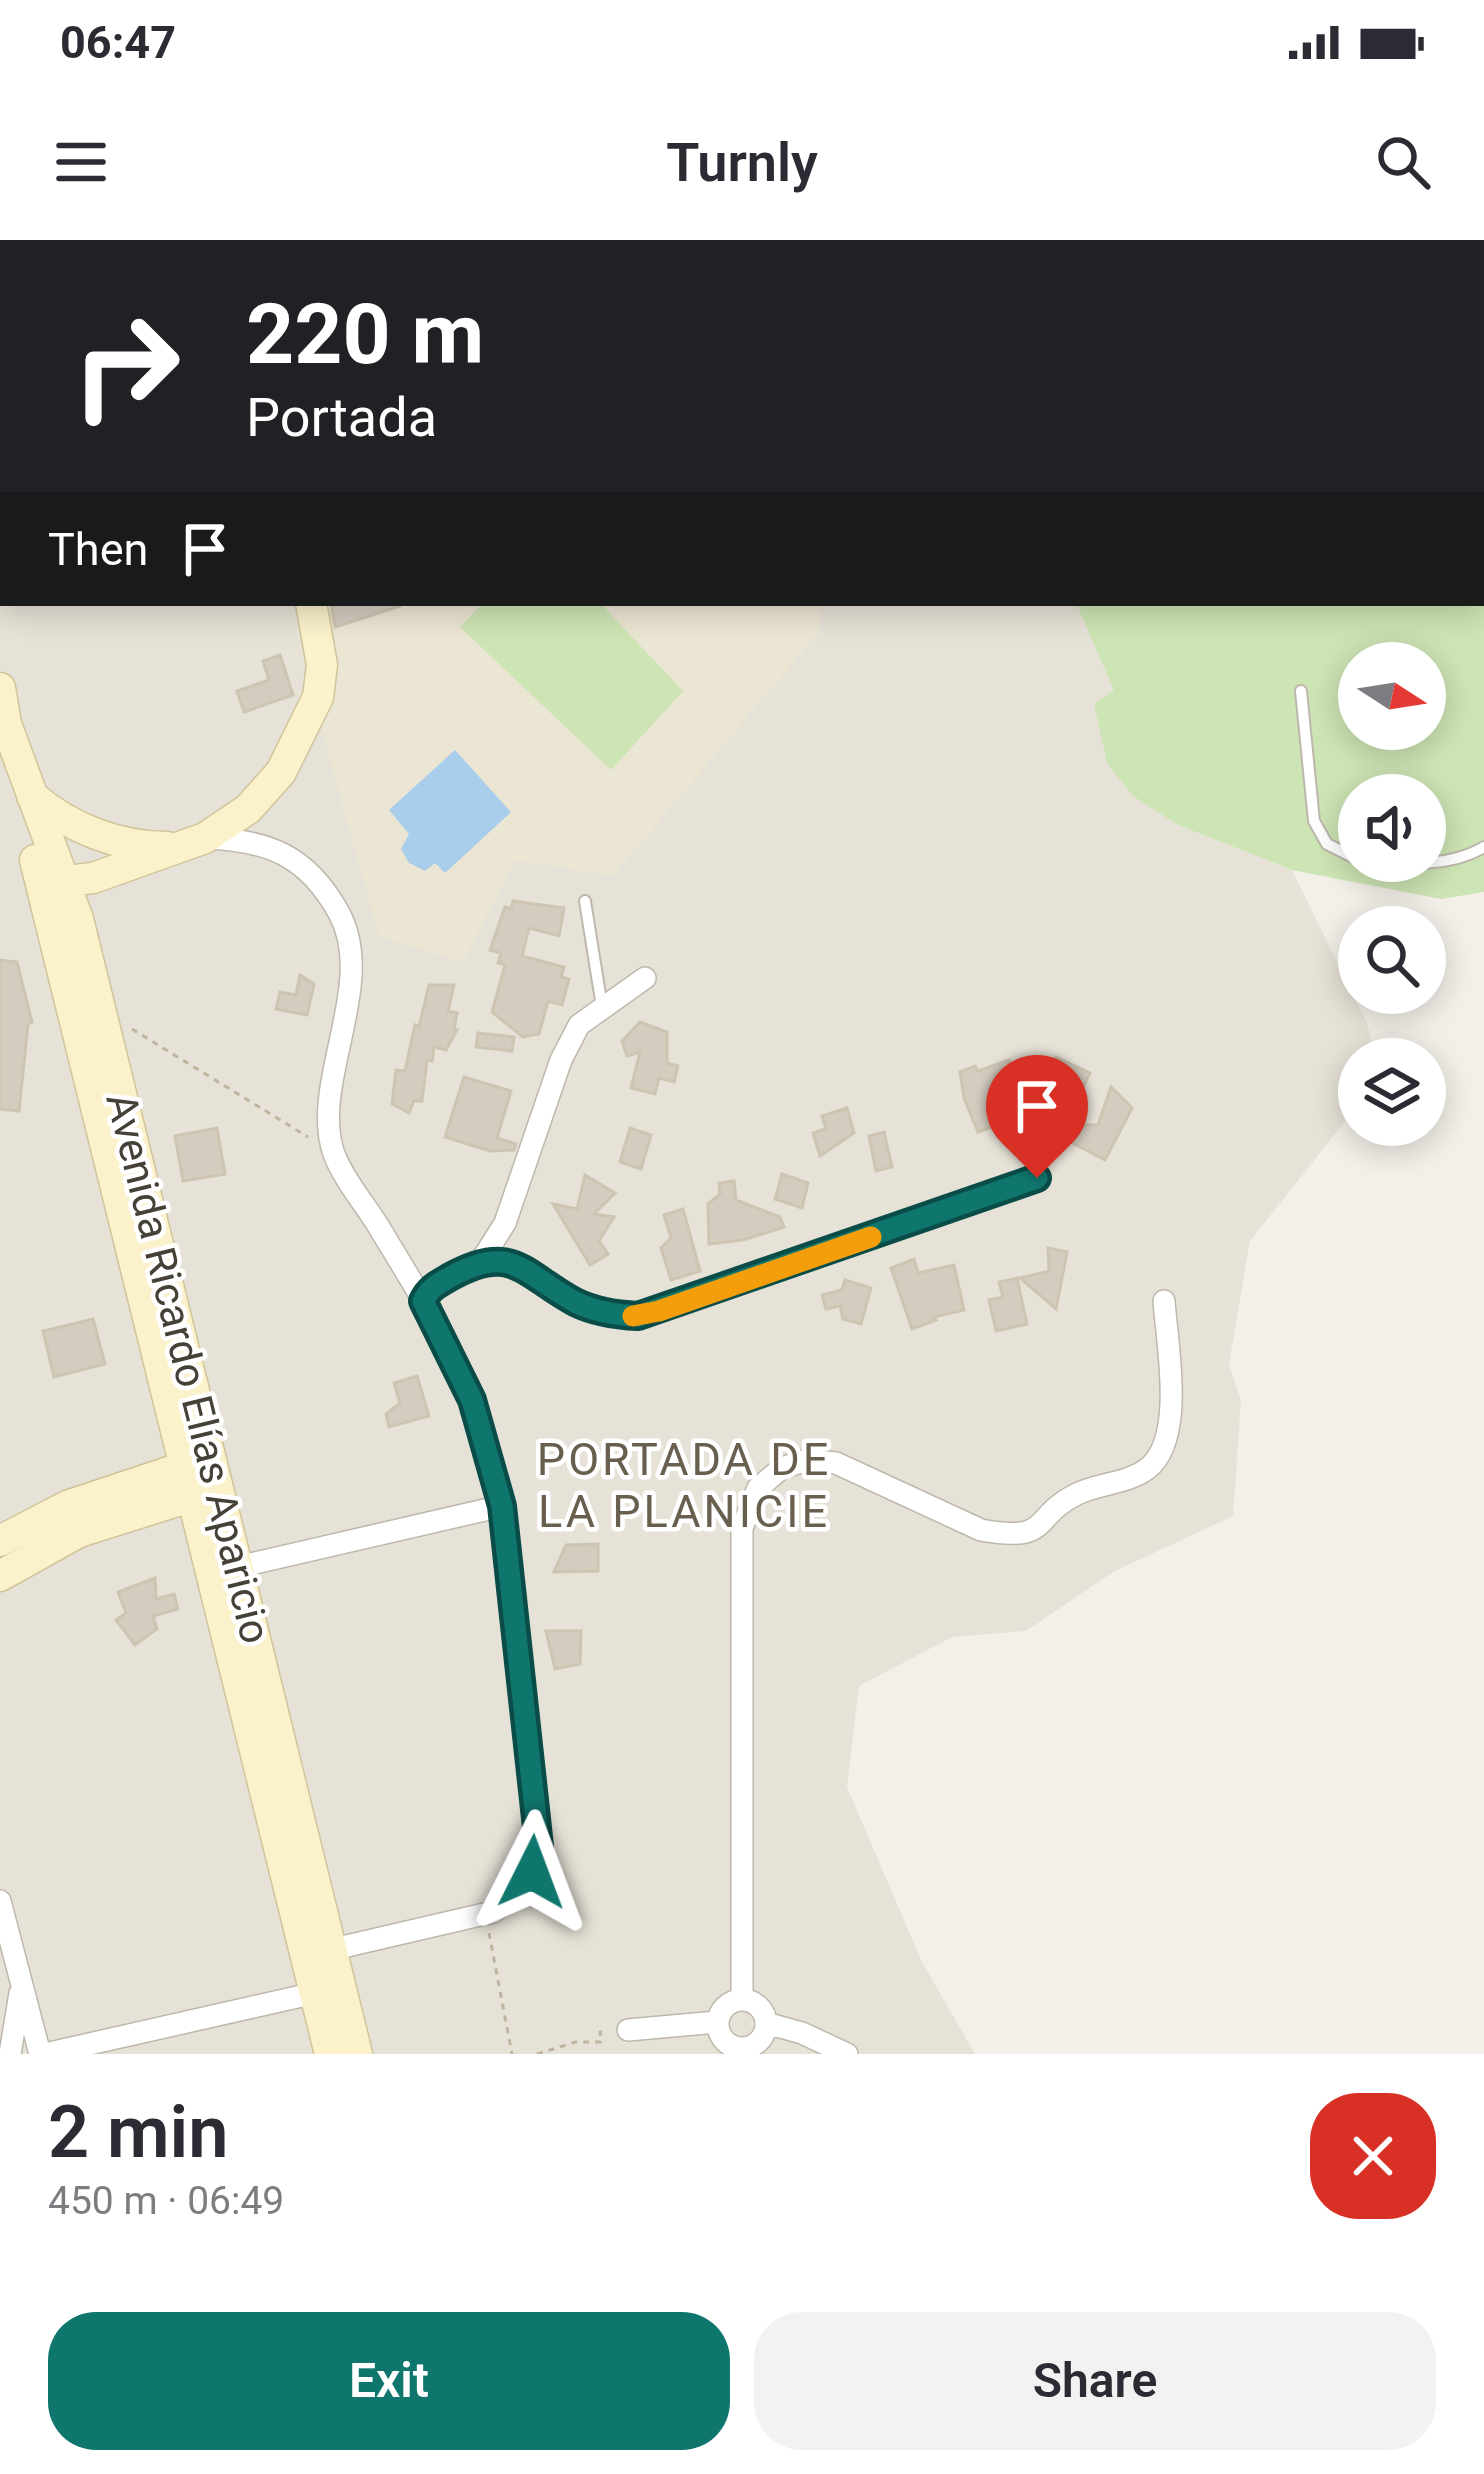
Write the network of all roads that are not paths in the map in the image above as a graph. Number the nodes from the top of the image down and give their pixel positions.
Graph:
1 (312, 606) edge
2 (0, 688) edge
3 (1301, 691) dead end
4 (0, 767) edge
5 (32, 796) junction
6 (89, 831) junction
7 (192, 842) junction
8 (1484, 847) edge
9 (1338, 850) edge
10 (1446, 860) edge
11 (58, 871) junction
12 (585, 902) dead end
13 (78, 969) junction
14 (645, 978) dead end
15 (602, 1007) junction
16 (1037, 1178) dead end
17 (505, 1222) junction
18 (481, 1261) junction
19 (520, 1265) junction
20 (1164, 1300) dead end
21 (423, 1301) junction
22 (202, 1477) junction
23 (502, 1506) junction
24 (0, 1541) edge
25 (238, 1568) junction
26 (0, 1576) edge
27 (0, 1901) edge
28 (320, 1952) junction
29 (21, 1986) junction
30 (315, 1993) junction
31 (742, 2000) junction
32 (717, 2023) junction
33 (766, 2024) junction
34 (628, 2030) road end
35 (10, 2054) edge
36 (43, 2054) edge
37 (330, 2054) edge
38 (357, 2054) edge
39 (847, 2054) edge

1 - 7 street
2 - 5 street, Avenida Ricardo Elías Aparicio
3 - 9 lane
4 - 11 street, Avenida Ricardo Elías Aparicio
5 - 6 street
5 - 11 street, Avenida Ricardo Elías Aparicio
6 - 7 street
6 - 11 street
7 - 11 street
7 - 21 street
8 - 10 lane
11 - 13 street, Avenida Ricardo Elías Aparicio
11 - 13 street, Avenida Ricardo Elías Aparicio
12 - 15 lane
13 - 22 street, Avenida Ricardo Elías Aparicio
13 - 22 street, Avenida Ricardo Elías Aparicio
14 - 15 street
15 - 17 street
16 - 19 street
17 - 18 street
17 - 19 street
18 - 19 street
18 - 21 street
20 - 31 street
21 - 23 street
22 - 24 street
22 - 25 street, Avenida Ricardo Elías Aparicio
22 - 26 street
22 - 28 street, Avenida Ricardo Elías Aparicio
23 - 25 street
23 - 28 street
25 - 28 street, Avenida Ricardo Elías Aparicio
27 - 29 street
28 - 30 street, Avenida Ricardo Elías Aparicio
28 - 38 street, Avenida Ricardo Elías Aparicio
29 - 35 street
29 - 36 street
30 - 36 street
30 - 37 street, Avenida Ricardo Elías Aparicio
31 - 32 street
31 - 33 street
32 - 33 street
32 - 34 street
33 - 39 street

